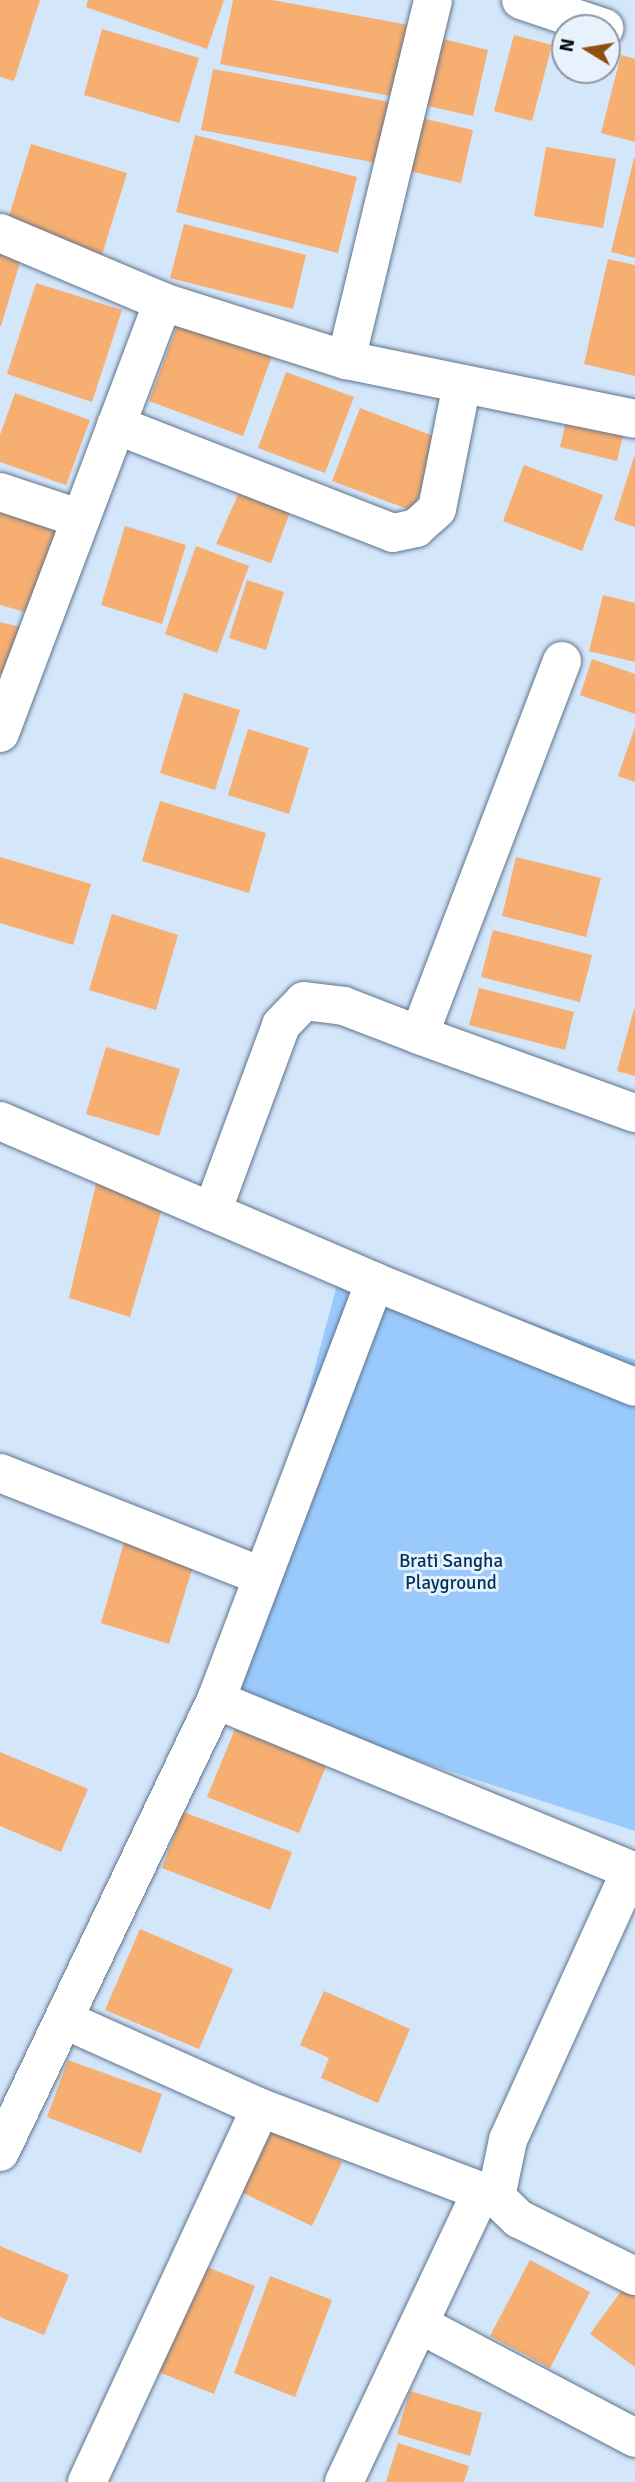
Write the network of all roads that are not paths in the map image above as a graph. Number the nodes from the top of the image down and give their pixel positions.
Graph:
1 (433, 0) edge
2 (521, 0) edge
3 (562, 14) edge
4 (0, 233) edge
5 (163, 302) junction
6 (346, 360) junction
7 (462, 384) junction
8 (635, 419) edge
9 (116, 425) junction
10 (0, 492) edge
11 (81, 519) junction
12 (562, 661) dead end
13 (0, 733) edge
14 (419, 1035) junction
15 (635, 1113) edge
16 (0, 1121) edge
17 (212, 1212) junction
18 (375, 1282) junction
19 (635, 1387) edge
20 (0, 1473) edge
21 (262, 1576) junction
22 (216, 1700) junction
23 (632, 1872) edge
24 (65, 2020) junction
25 (261, 2108) junction
26 (0, 2152) edge
27 (489, 2194) junction
28 (635, 2277) edge
29 (419, 2324) junction
30 (635, 2438) edge
31 (87, 2482) edge
32 (344, 2482) edge

1 - 6 street
2 - 3 street
4 - 5 street
5 - 6 street
5 - 9 street
6 - 7 street
7 - 8 street
7 - 9 street
9 - 11 street
10 - 11 street
11 - 13 street
12 - 14 street
14 - 15 street
14 - 17 street
16 - 17 street
17 - 18 street
18 - 19 street
18 - 21 street
20 - 21 street
21 - 22 street
22 - 23 street
22 - 24 street
23 - 27 street
24 - 25 street
24 - 26 street
25 - 27 street
25 - 31 street
27 - 28 street
27 - 29 street
29 - 30 street
29 - 32 street

